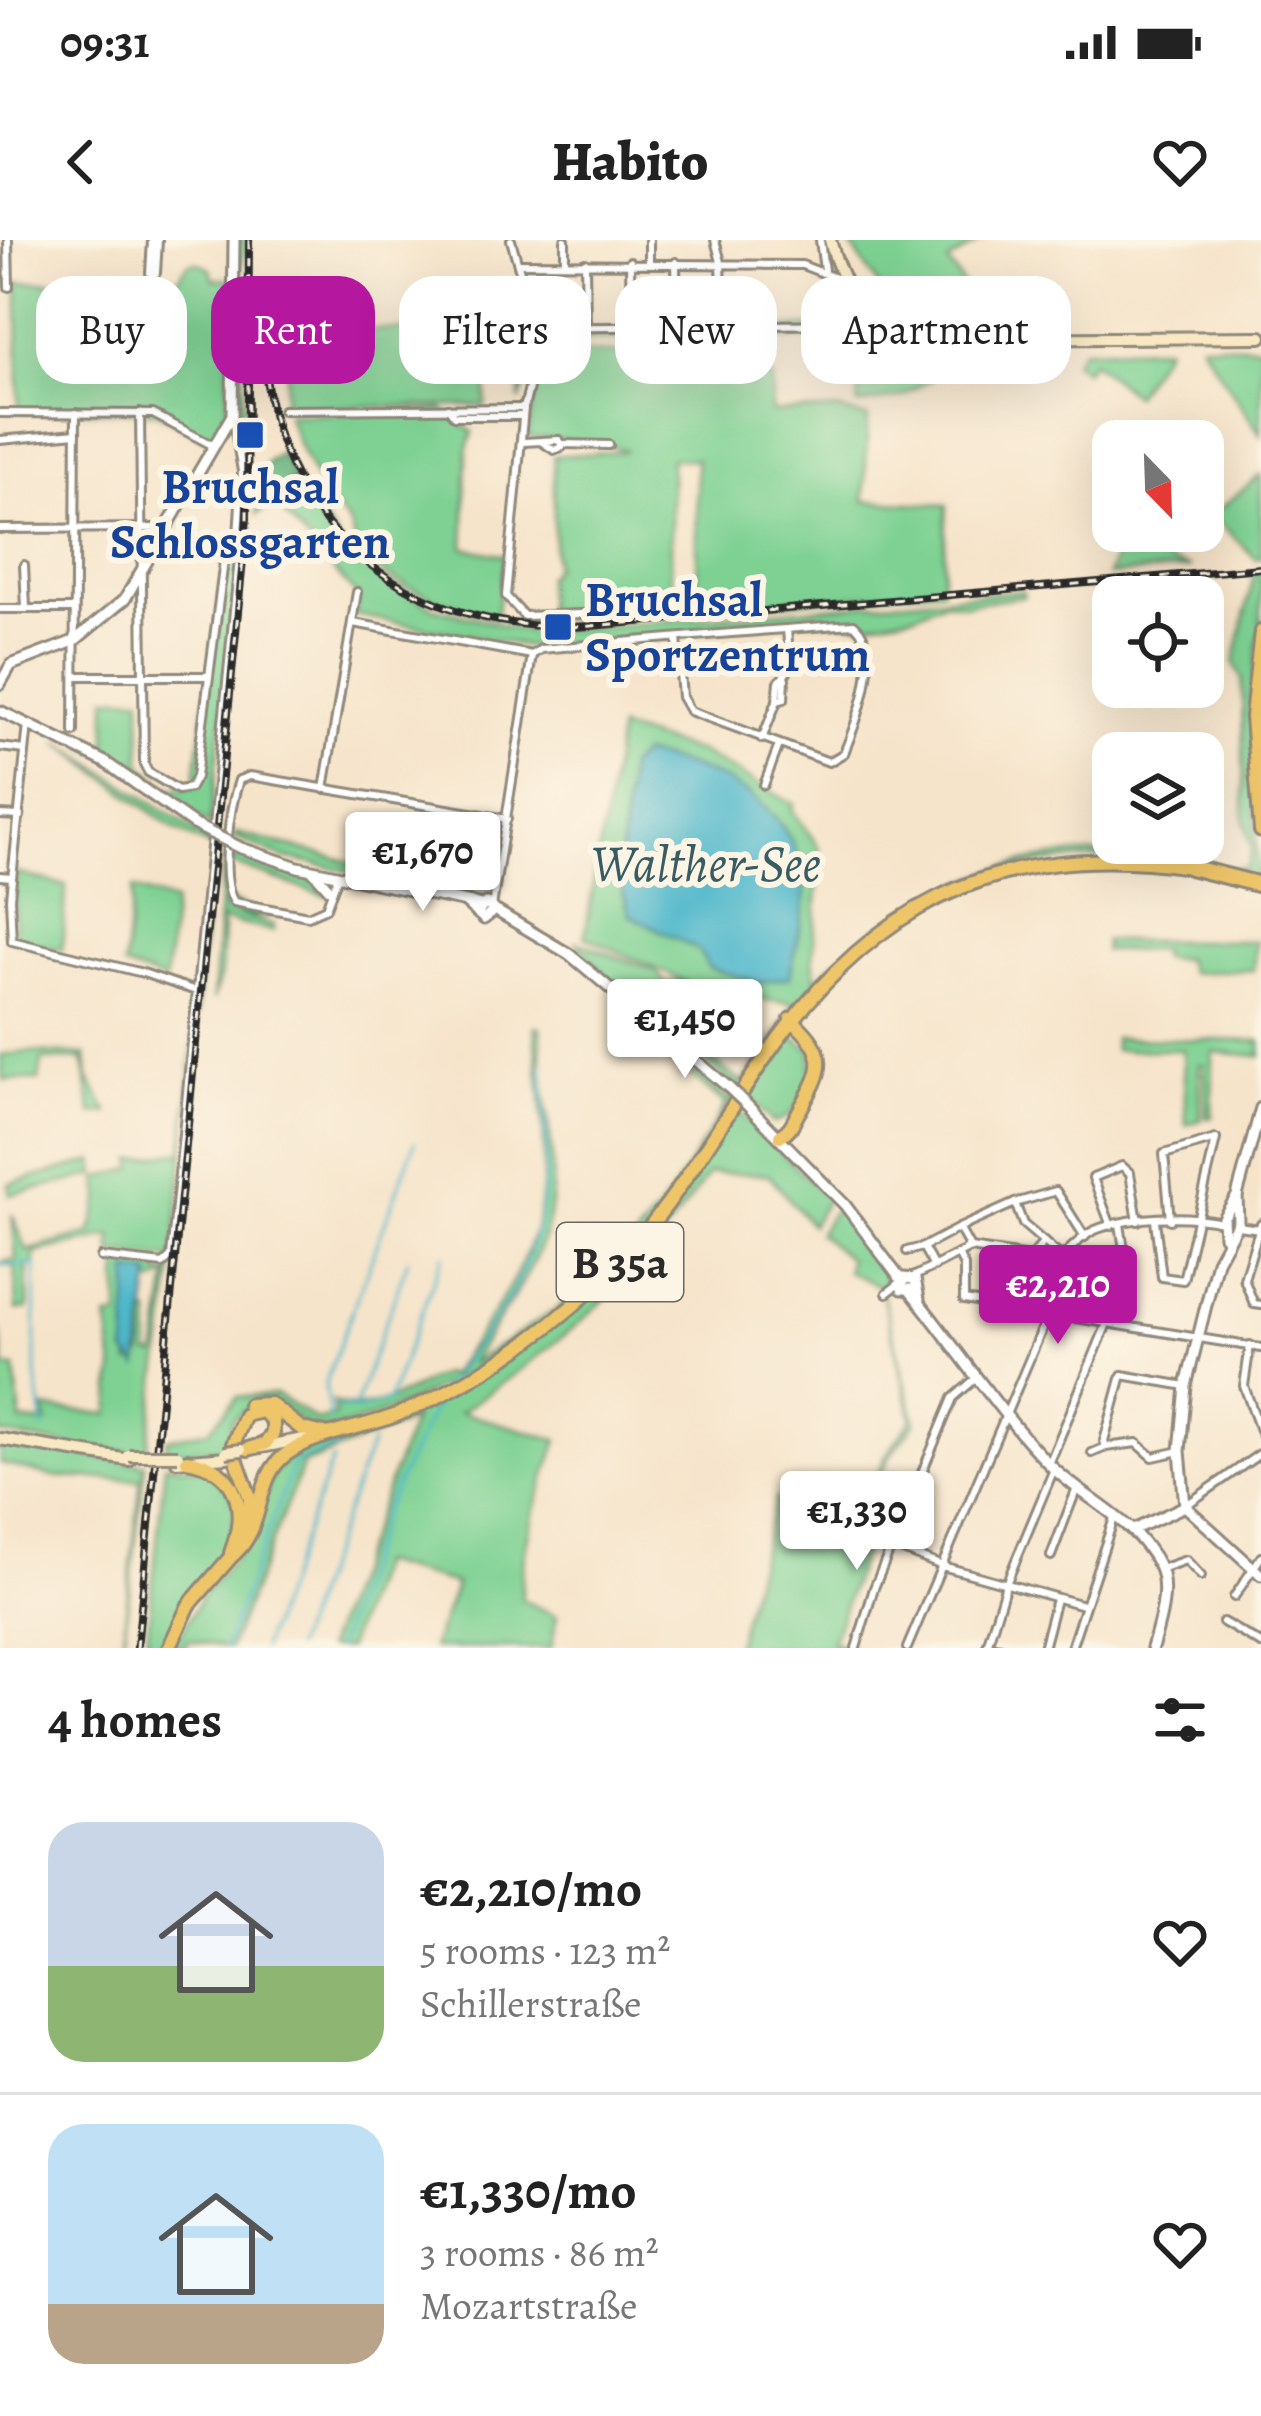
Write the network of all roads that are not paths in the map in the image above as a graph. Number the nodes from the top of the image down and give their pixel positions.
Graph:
1 (8, 240) edge
2 (155, 240) edge
3 (234, 240) edge
4 (511, 240) edge
5 (566, 240) edge
6 (649, 240) edge
7 (715, 240) edge
8 (820, 240) edge
9 (830, 240) edge
10 (630, 261) junction
11 (649, 261) junction
12 (565, 262) junction
13 (585, 262) junction
14 (676, 262) junction
15 (722, 262) junction
16 (518, 263) junction
17 (824, 269) junction
18 (149, 276) dead end
19 (522, 276) edge
20 (585, 276) edge
21 (630, 276) edge
22 (676, 276) edge
23 (722, 276) edge
24 (837, 276) joint
25 (10, 287) dead end
26 (1261, 337) edge
27 (1071, 338) edge
28 (531, 384) edge
29 (283, 410) dead end
30 (524, 412) junction
31 (0, 413) edge
32 (76, 413) junction
33 (140, 413) junction
34 (232, 415) junction
35 (221, 432) junction
36 (76, 433) junction
37 (238, 433) junction
38 (0, 440) edge
39 (524, 442) junction
40 (609, 445) dead end
41 (214, 446) junction
42 (76, 528) junction
43 (167, 528) junction
44 (140, 529) junction
45 (0, 530) edge
46 (154, 553) junction
47 (224, 553) junction
48 (238, 556) junction
49 (25, 565) dead end
50 (141, 577) junction
51 (357, 592) dead end
52 (0, 608) edge
53 (26, 608) junction
54 (74, 609) junction
55 (608, 613) dead end
56 (352, 623) junction
57 (74, 624) junction
58 (787, 628) junction
59 (1261, 632) edge
60 (87, 633) junction
61 (677, 638) junction
62 (74, 641) junction
63 (532, 655) junction
64 (143, 674) junction
65 (75, 676) junction
66 (206, 676) junction
67 (0, 684) edge
68 (2, 710) edge
69 (28, 724) junction
70 (74, 732) dead end
71 (762, 739) junction
72 (779, 745) junction
73 (0, 747) edge
74 (25, 750) junction
75 (1258, 776) edge
76 (764, 785) dead end
77 (324, 789) junction
78 (0, 815) edge
79 (20, 816) junction
80 (507, 819) junction
81 (1261, 831) edge
82 (1190, 867) joint
83 (313, 871) junction
84 (335, 875) junction
85 (0, 876) edge
86 (12, 877) junction
87 (1261, 883) edge
88 (329, 894) junction
89 (487, 909) junction
90 (196, 992) junction
91 (790, 1022) junction
92 (799, 1035) junction
93 (775, 1043) junction
94 (818, 1052) junction
95 (1261, 1108) edge
96 (782, 1132) junction
97 (794, 1150) joint
98 (1015, 1203) junction
99 (1138, 1220) junction
100 (1155, 1220) junction
101 (1170, 1220) junction
102 (1198, 1220) junction
103 (1230, 1221) junction
104 (1116, 1225) junction
105 (1258, 1227) edge
106 (959, 1228) junction
107 (1085, 1237) junction
108 (1044, 1242) junction
109 (923, 1247) junction
110 (970, 1248) junction
111 (1070, 1250) junction
112 (907, 1251) dead end
113 (958, 1254) junction
114 (101, 1257) dead end
115 (1031, 1257) junction
116 (1060, 1259) junction
117 (931, 1269) junction
118 (908, 1284) junction
119 (1261, 1304) edge
120 (1049, 1313) junction
121 (1108, 1322) junction
122 (1197, 1335) junction
123 (1250, 1345) junction
124 (1261, 1348) edge
125 (974, 1380) junction
126 (1186, 1386) junction
127 (1006, 1418) junction
128 (1261, 1433) edge
129 (331, 1434) junction
130 (0, 1439) edge
131 (303, 1444) junction
132 (1106, 1447) junction
133 (1180, 1451) junction
134 (236, 1452) junction
135 (1092, 1453) dead end
136 (1261, 1453) edge
137 (181, 1459) junction
138 (1052, 1466) junction
139 (1077, 1489) junction
140 (1185, 1506) junction
141 (1115, 1514) junction
142 (1133, 1530) junction
143 (871, 1537) dead end
144 (892, 1544) junction
145 (1051, 1556) dead end
146 (1261, 1556) edge
147 (232, 1557) junction
148 (942, 1566) junction
149 (1160, 1569) junction
150 (1256, 1572) edge
151 (1201, 1576) dead end
152 (1006, 1584) junction
153 (1234, 1597) dead end
154 (1056, 1599) junction
155 (1083, 1605) junction
156 (1223, 1622) dead end
157 (1261, 1644) edge
158 (987, 1646) edge
159 (170, 1648) edge
160 (856, 1648) edge
161 (907, 1648) edge
162 (1001, 1648) edge
163 (1043, 1648) edge
164 (1071, 1648) edge
165 (1152, 1648) edge

1 - 25 street
2 - 18 street
3 - 34 street
4 - 16 street
5 - 12 street
6 - 11 street
7 - 15 street
8 - 17 street
9 - 24 main road
10 - 11 street
10 - 13 street
10 - 21 street
11 - 14 street
12 - 13 street
12 - 16 street
13 - 20 street
14 - 15 street
14 - 22 street
15 - 17 street
15 - 23 street
16 - 19 street
17 - 24 street
26 - 27 main road
28 - 30 street
29 - 30 street
30 - 39 street
31 - 32 street
32 - 33 street
32 - 36 street
33 - 41 street
33 - 44 street
34 - 35 street
34 - 37 street
35 - 37 street
35 - 41 street
36 - 38 street
36 - 42 street
37 - 48 street
39 - 40 street
39 - 55 street
41 - 43 street
42 - 44 street
42 - 45 street
42 - 54 street
43 - 44 street
43 - 46 street
44 - 50 street
46 - 47 street
46 - 50 street
47 - 48 street
47 - 66 street
48 - 90 street
49 - 53 street
50 - 60 street
50 - 64 street
51 - 56 street
52 - 53 street
53 - 54 street
54 - 57 street
56 - 63 street
56 - 77 street
57 - 60 street
57 - 62 street
58 - 61 street
58 - 71 street
58 - 72 street
59 - 75 main road
60 - 62 street
61 - 63 street
61 - 71 street
62 - 65 street
62 - 67 street
63 - 80 street
64 - 65 street
64 - 66 street
64 - 66 street
65 - 70 street
68 - 69 street
69 - 74 street
69 - 83 street, bridge
71 - 72 street
72 - 76 street
73 - 74 street
74 - 79 street
75 - 81 main road
77 - 80 street
77 - 88 street
78 - 79 street
79 - 86 street
80 - 89 street
82 - 87 highway, B 35a
82 - 91 main road, B 35a
83 - 84 street
83 - 88 street
84 - 88 street
84 - 89 street
85 - 86 street
86 - 90 street
89 - 96 street, bridge
90 - 114 street
91 - 92 main road
91 - 93 main road, B 35a
91 - 94 main road
92 - 93 main road
92 - 94 main road
93 - 129 main road, B 35a
94 - 96 main road
95 - 103 street
96 - 97 main road
97 - 118 street
98 - 106 street
98 - 107 street
98 - 108 street
99 - 100 street
99 - 104 street
99 - 104 street
100 - 101 street
100 - 102 street
101 - 102 street
101 - 102 street
102 - 103 street
103 - 105 street
103 - 122 street
104 - 107 street
104 - 111 street
105 - 119 street
106 - 109 street
106 - 110 street
107 - 111 street
108 - 115 street
108 - 116 street
109 - 112 street
109 - 117 street
110 - 113 street
110 - 115 street
111 - 116 street
113 - 117 street
113 - 120 street
115 - 116 street
116 - 120 street
117 - 118 street
118 - 125 street
120 - 121 street
120 - 127 street
121 - 122 street
121 - 138 street
122 - 123 street
122 - 126 street
123 - 124 street
123 - 128 street
125 - 127 street
125 - 144 street
126 - 132 street
126 - 133 street
127 - 138 street
127 - 148 street
129 - 131 main road, B 35a
129 - 134 main road, B 35a
129 - 134 main road
130 - 137 main road, B 35a, bridge
131 - 134 main road, B 35a
131 - 147 main road
132 - 133 street
132 - 135 street
133 - 140 street
134 - 137 main road, B 35a
134 - 147 main road
136 - 140 street
137 - 147 main road
138 - 139 street
138 - 152 street
139 - 141 street
139 - 145 street
140 - 142 street
140 - 150 street
141 - 142 street
141 - 155 street
142 - 149 street
143 - 144 street
144 - 148 street
144 - 160 street
146 - 150 street
147 - 159 main road
148 - 152 street
148 - 161 street
149 - 151 street
149 - 165 street
150 - 153 street
152 - 154 street
152 - 158 street
154 - 155 street
154 - 163 street
155 - 164 street
156 - 157 street
158 - 162 street

